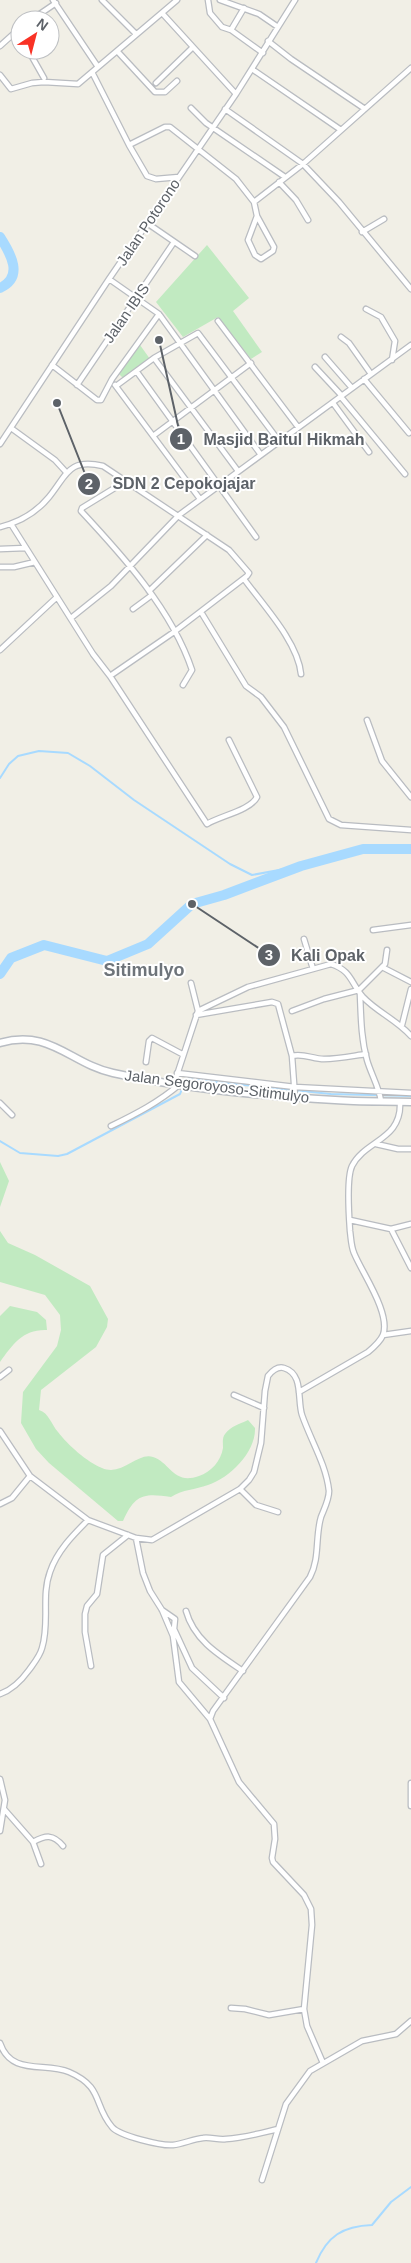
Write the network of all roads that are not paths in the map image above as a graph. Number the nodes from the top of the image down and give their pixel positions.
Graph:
1 (102, 0) edge
2 (177, 0) edge
3 (208, 0) edge
4 (220, 0) edge
5 (295, 0) edge
6 (54, 2) edge
7 (244, 8) junction
8 (44, 10) edge
9 (162, 13) junction
10 (278, 27) junction
11 (231, 30) junction
12 (136, 34) junction
13 (10, 37) edge
14 (268, 41) junction
15 (0, 46) edge
16 (192, 48) junction
17 (118, 52) junction
18 (263, 53) junction
19 (34, 60) edge
20 (98, 67) junction
21 (411, 68) edge
22 (252, 69) junction
23 (92, 72) junction
24 (0, 75) edge
25 (44, 78) dead end
26 (177, 81) dead end
27 (156, 83) dead end
28 (236, 94) junction
29 (191, 108) dead end
30 (225, 109) junction
31 (365, 109) junction
32 (212, 127) junction
33 (342, 130) junction
34 (129, 145) junction
35 (198, 150) junction
36 (303, 164) junction
37 (179, 177) junction
38 (285, 177) junction
39 (279, 182) junction
40 (254, 202) junction
41 (257, 216) junction
42 (384, 219) dead end
43 (308, 220) dead end
44 (147, 223) junction
45 (362, 232) junction
46 (174, 242) junction
47 (195, 256) dead end
48 (109, 279) junction
49 (411, 289) edge
50 (136, 298) junction
51 (366, 309) dead end
52 (159, 314) junction
53 (218, 321) dead end
54 (341, 337) dead end
55 (179, 343) junction
56 (411, 345) edge
57 (325, 357) dead end
58 (154, 358) junction
59 (392, 360) junction
60 (251, 363) junction
61 (52, 365) junction
62 (315, 367) dead end
63 (137, 372) junction
64 (371, 374) junction
65 (232, 378) junction
66 (112, 379) junction
67 (364, 379) junction
68 (76, 385) junction
69 (116, 386) junction
70 (352, 388) junction
71 (214, 391) junction
72 (341, 397) junction
73 (332, 403) junction
74 (191, 409) junction
75 (173, 421) junction
76 (10, 428) junction
77 (298, 428) junction
78 (409, 433) dead end
79 (153, 436) junction
80 (279, 441) junction
81 (0, 444) edge
82 (369, 452) dead end
83 (261, 455) junction
84 (238, 471) junction
85 (66, 472) junction
86 (405, 474) dead end
87 (126, 481) junction
88 (220, 484) junction
89 (200, 499) junction
90 (179, 515) junction
91 (11, 524) junction
92 (0, 527) edge
93 (207, 535) junction
94 (256, 537) dead end
95 (26, 548) junction
96 (0, 549) edge
97 (35, 562) junction
98 (130, 566) junction
99 (0, 567) edge
100 (244, 579) junction
101 (150, 593) junction
102 (57, 597) junction
103 (133, 609) dead end
104 (201, 612) junction
105 (71, 618) junction
106 (174, 632) junction
107 (0, 650) edge
108 (301, 674) dead end
109 (110, 676) junction
110 (183, 685) dead end
111 (367, 720) dead end
112 (229, 740) dead end
113 (411, 797) edge
114 (411, 830) edge
115 (411, 925) edge
116 (373, 930) dead end
117 (304, 939) dead end
118 (387, 950) dead end
119 (382, 967) junction
120 (313, 969) junction
121 (411, 982) edge
122 (191, 983) dead end
123 (411, 989) edge
124 (359, 991) junction
125 (292, 1011) dead end
126 (197, 1013) junction
127 (402, 1025) junction
128 (411, 1036) edge
129 (0, 1043) edge
130 (182, 1054) junction
131 (366, 1054) junction
132 (292, 1056) junction
133 (146, 1062) dead end
134 (177, 1073) junction
135 (177, 1084) junction
136 (295, 1087) junction
137 (380, 1092) junction
138 (411, 1093) edge
139 (295, 1097) junction
140 (381, 1101) junction
141 (400, 1102) junction
142 (411, 1102) edge
143 (0, 1103) edge
144 (12, 1115) dead end
145 (111, 1126) dead end
146 (376, 1144) junction
147 (411, 1149) edge
148 (350, 1220) junction
149 (411, 1224) edge
150 (390, 1229) junction
151 (411, 1268) edge
152 (411, 1331) edge
153 (383, 1335) junction
154 (9, 1370) dead end
155 (0, 1377) edge
156 (299, 1392) junction
157 (234, 1395) dead end
158 (264, 1408) junction
159 (0, 1431) edge
160 (30, 1476) junction
161 (240, 1489) junction
162 (0, 1504) edge
163 (278, 1512) dead end
164 (88, 1520) junction
165 (128, 1535) junction
166 (136, 1538) junction
167 (162, 1610) junction
168 (186, 1611) dead end
169 (91, 1666) dead end
170 (243, 1671) junction
171 (0, 1694) edge
172 (224, 1698) junction
173 (210, 1719) junction
174 (0, 1779) edge
175 (411, 1782) edge
176 (411, 1806) edge
177 (4, 1809) junction
178 (0, 1831) edge
179 (33, 1842) junction
180 (63, 1846) dead end
181 (41, 1864) dead end
182 (231, 2008) dead end
183 (304, 2009) junction
184 (411, 2021) edge
185 (0, 2043) edge
186 (323, 2063) junction
187 (278, 2129) junction
188 (262, 2180) dead end

1 - 12 street
2 - 9 street
3 - 11 street
4 - 7 street
5 - 10 street, Jalan Potorono
6 - 8 street
6 - 20 street
7 - 10 street
7 - 11 street
9 - 12 street
9 - 16 street
10 - 14 street, Jalan Potorono
11 - 18 street
12 - 17 street
13 - 15 street
14 - 18 street, Jalan Potorono
14 - 31 street
16 - 27 street
16 - 28 street
17 - 20 street
17 - 26 street
18 - 22 street, Jalan Potorono
19 - 25 street
20 - 23 street
21 - 31 street
22 - 28 street, Jalan Potorono
22 - 33 street
23 - 24 street
23 - 34 street
28 - 30 street, Jalan Potorono
29 - 32 street
30 - 32 street, Jalan Potorono
30 - 36 street
31 - 33 street
32 - 35 street, Jalan Potorono
32 - 38 street
33 - 36 street
34 - 35 street
34 - 37 street
35 - 37 street, Jalan Potorono
35 - 40 street
36 - 38 street
36 - 45 street
37 - 44 street, Jalan Potorono
38 - 39 street
39 - 40 street
39 - 43 street
40 - 41 street
41 - 41 street
42 - 45 street
44 - 46 street
44 - 48 street, Jalan Potorono
45 - 49 street
46 - 47 street
46 - 50 street, Jalan IBIS
48 - 50 street
48 - 61 street, Jalan Potorono
50 - 52 street
50 - 68 street, Jalan IBIS
51 - 59 street
52 - 55 street
52 - 66 street
53 - 60 street
54 - 64 street
55 - 58 street
55 - 65 street
55 - 71 street
56 - 59 street
57 - 70 street
58 - 63 street
58 - 74 street
59 - 64 street
60 - 65 street
60 - 77 street
61 - 68 street
61 - 76 street, Jalan Potorono
62 - 72 street
63 - 69 street
63 - 75 street
64 - 67 street
65 - 71 street
65 - 80 street
66 - 68 street
66 - 69 street
67 - 70 street
67 - 78 street
69 - 79 street
70 - 72 street
71 - 74 street
71 - 83 street
72 - 73 street
72 - 86 street
73 - 77 street
73 - 82 street
74 - 75 street
74 - 84 street
75 - 79 street
75 - 88 street
76 - 81 street, Jalan Potorono
76 - 85 street
77 - 80 street
79 - 89 street
80 - 83 street
83 - 84 street
84 - 88 street
85 - 87 street
85 - 91 street
87 - 90 street
87 - 98 street
88 - 89 street
88 - 94 street
89 - 90 street
90 - 93 street
90 - 98 street
91 - 92 street
91 - 95 street
93 - 100 street
93 - 101 street
95 - 96 street
95 - 97 street
97 - 99 street
97 - 102 street
98 - 101 street
98 - 105 street
100 - 104 street
100 - 108 street
101 - 103 street
101 - 106 street
102 - 105 street
102 - 107 street
104 - 106 street
104 - 114 street
105 - 109 street
106 - 109 street
106 - 110 street
109 - 112 street
111 - 113 street
115 - 116 street
117 - 120 street
118 - 119 street
119 - 121 street
119 - 124 street
120 - 124 street
120 - 126 street
122 - 126 street
123 - 127 street
124 - 125 street
124 - 127 street
124 - 131 street
126 - 130 street
126 - 132 street
127 - 128 street
129 - 135 main road, Jalan Segoroyoso-Sitimulyo
130 - 133 street
130 - 134 street
131 - 132 street
131 - 137 street
132 - 136 street
134 - 135 street
134 - 136 street
135 - 139 main road, Jalan Segoroyoso-Sitimulyo
135 - 145 street
136 - 137 street
136 - 139 street
137 - 138 street
137 - 140 street
139 - 140 main road, Jalan Segoroyoso-Sitimulyo
140 - 141 main road, Jalan Segoroyoso-Sitimulyo
141 - 142 main road, Jalan Segoroyoso-Sitimulyo
141 - 146 street
143 - 144 street
146 - 147 street
146 - 148 street
148 - 150 street
148 - 153 street
149 - 150 street
150 - 151 street
152 - 153 street
153 - 156 street
154 - 155 street
156 - 158 street
156 - 170 street
157 - 158 street
158 - 161 street
159 - 160 street
160 - 162 street
160 - 164 street
161 - 163 street
161 - 166 street
164 - 165 street
164 - 171 street
165 - 166 street
165 - 169 street
166 - 167 street
167 - 172 street
167 - 173 street
168 - 170 street
170 - 172 street
172 - 173 street
173 - 183 street
174 - 177 street
175 - 176 street
177 - 178 street
177 - 179 street
179 - 180 street
179 - 181 street
182 - 183 street
183 - 186 street
184 - 186 street
185 - 187 street
186 - 187 street
187 - 188 street

